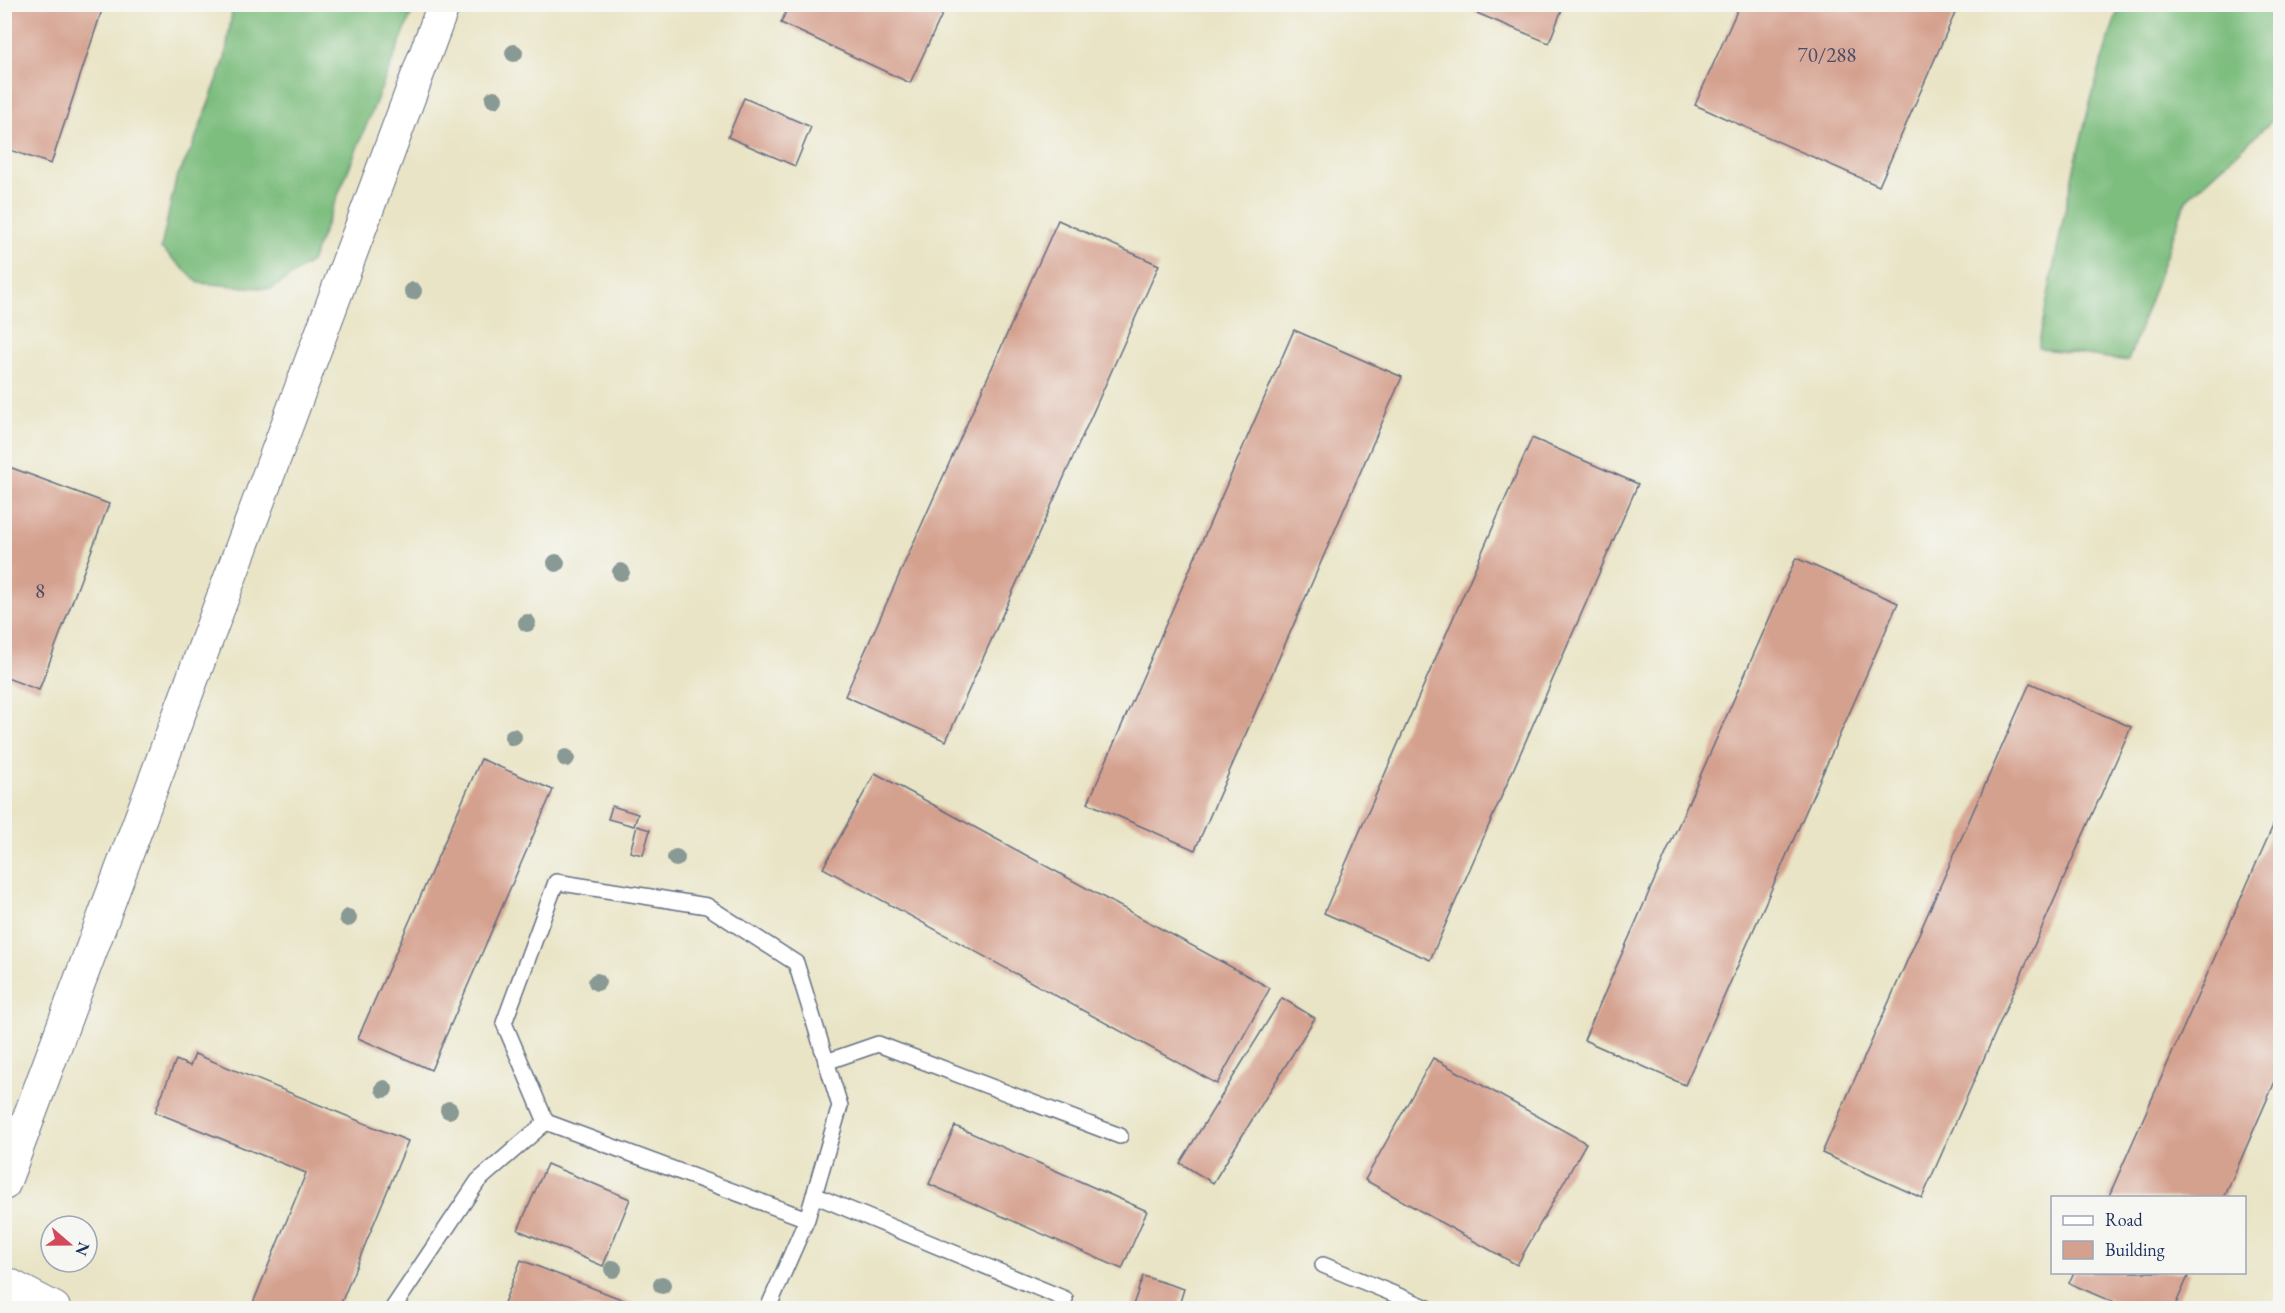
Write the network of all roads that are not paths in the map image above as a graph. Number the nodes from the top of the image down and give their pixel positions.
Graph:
1 (444, 4) edge
2 (826, 1062) junction
3 (546, 1122) junction
4 (1119, 1136) dead end
5 (5, 1181) edge
6 (814, 1195) junction
7 (807, 1219) junction
8 (1323, 1265) dead end
9 (4, 1282) edge
10 (1065, 1299) dead end
11 (54, 1308) edge
12 (393, 1308) edge
13 (768, 1308) edge
14 (1428, 1308) edge

1 - 5 street
2 - 3 lane
2 - 4 lane
2 - 6 lane
3 - 7 lane
3 - 12 lane
6 - 7 lane
6 - 10 lane
7 - 13 lane
8 - 14 lane
9 - 11 street

